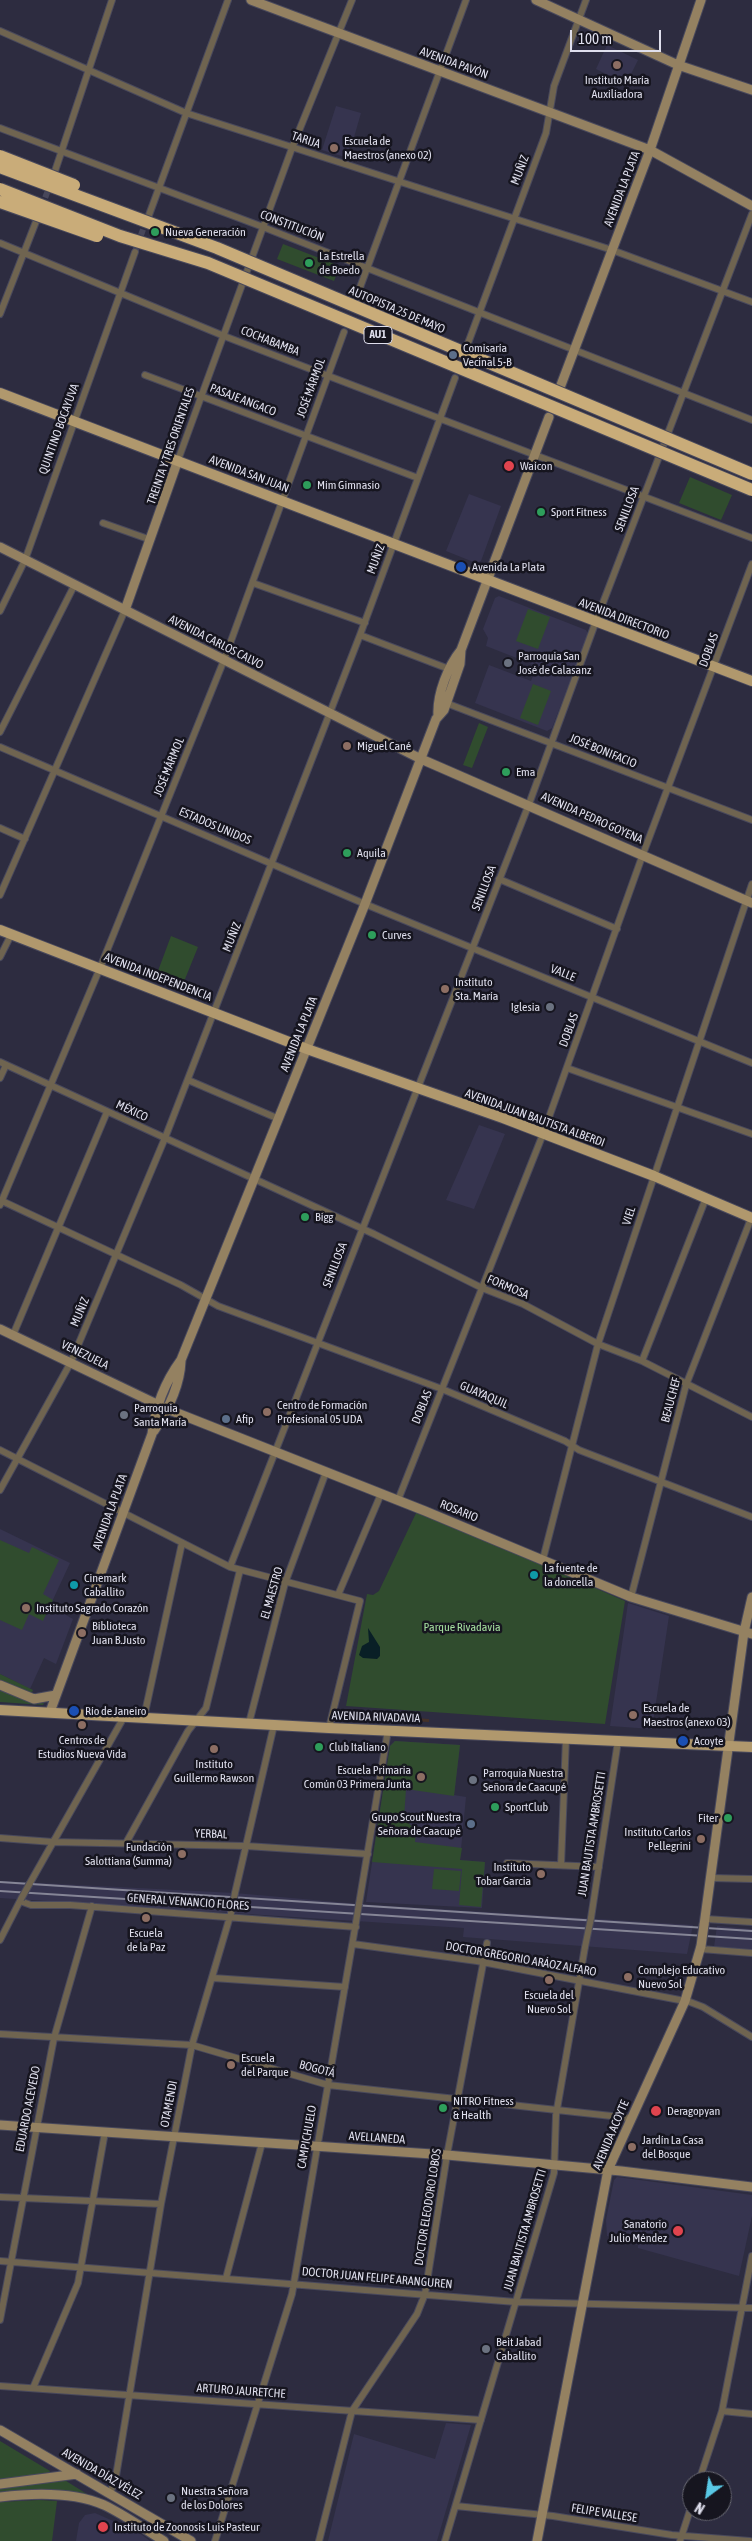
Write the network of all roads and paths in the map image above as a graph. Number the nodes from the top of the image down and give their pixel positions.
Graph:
1 (112, 0) edge
2 (228, 0) edge
3 (251, 0) edge
4 (352, 0) edge
5 (466, 0) edge
6 (536, 0) edge
7 (586, 0) edge
8 (701, 0) edge
9 (578, 20) junction
10 (0, 31) edge
11 (338, 33) junction
12 (678, 65) junction
13 (90, 69) junction
14 (441, 72) junction
15 (752, 90) edge
16 (550, 112) junction
17 (186, 114) junction
18 (0, 128) edge
19 (292, 148) junction
20 (650, 150) junction
21 (62, 151) junction
22 (0, 156) edge
23 (0, 167) edge
24 (53, 177) tunnel mouth
25 (399, 181) junction
26 (159, 187) junction
27 (0, 189) edge
28 (0, 202) edge
29 (752, 206) edge
30 (752, 214) edge
31 (148, 215) tunnel mouth
32 (37, 219) dead end
33 (513, 219) junction
34 (263, 227) junction
35 (120, 236) junction
36 (185, 236) junction
37 (0, 243) edge
38 (612, 250) junction
39 (135, 252) tunnel mouth
40 (24, 253) junction
41 (368, 268) junction
42 (722, 290) junction
43 (120, 294) junction
44 (355, 302) dead end
45 (752, 302) edge
46 (480, 313) junction
47 (0, 314) edge
48 (344, 332) dead end
49 (224, 336) junction
50 (467, 346) dead end
51 (574, 350) junction
52 (145, 375) dead end
53 (327, 375) junction
54 (455, 378) dead end
55 (561, 386) dead end
56 (0, 393) edge
57 (683, 393) junction
58 (201, 396) junction
59 (440, 417) junction
60 (549, 417) dead end
61 (752, 420) edge
62 (73, 422) junction
63 (305, 436) junction
64 (535, 454) junction
65 (178, 460) junction
66 (752, 474) edge
67 (418, 478) junction
68 (752, 490) edge
69 (644, 496) junction
70 (282, 500) junction
71 (103, 523) dead end
72 (752, 538) edge
73 (151, 540) junction
74 (394, 543) junction
75 (0, 547) edge
76 (25, 560) junction
77 (752, 564) edge
78 (488, 580) junction
79 (252, 583) junction
80 (74, 586) junction
81 (127, 608) junction
82 (0, 611) edge
83 (596, 621) junction
84 (365, 623) junction
85 (360, 635) junction
86 (461, 650) junction
87 (224, 660) junction
88 (715, 667) junction
89 (448, 672) junction
90 (752, 681) edge
91 (446, 703) junction
92 (330, 715) junction
93 (438, 715) junction
94 (0, 732) edge
95 (552, 743) junction
96 (0, 747) edge
97 (421, 758) junction
98 (56, 771) junction
99 (667, 789) junction
100 (529, 804) junction
101 (162, 815) junction
102 (752, 820) edge
103 (0, 828) edge
104 (25, 839) junction
105 (643, 854) junction
106 (273, 862) junction
107 (500, 879) junction
108 (752, 884) edge
109 (0, 895) edge
110 (749, 902) edge
111 (365, 904) junction
112 (617, 929) junction
113 (0, 930) edge
114 (11, 934) junction
115 (473, 949) junction
116 (0, 957) edge
117 (100, 968) junction
118 (593, 997) junction
119 (214, 1012) junction
120 (700, 1042) junction
121 (307, 1049) junction
122 (3, 1064) edge
123 (752, 1064) edge
124 (567, 1068) junction
125 (0, 1078) edge
126 (188, 1080) junction
127 (50, 1086) junction
128 (418, 1089) junction
129 (678, 1107) junction
130 (107, 1112) junction
131 (279, 1119) junction
132 (543, 1134) junction
133 (752, 1134) edge
134 (165, 1138) junction
135 (654, 1176) junction
136 (254, 1180) junction
137 (706, 1198) junction
138 (1, 1202) edge
139 (752, 1217) edge
140 (361, 1228) junction
141 (58, 1229) junction
142 (116, 1256) junction
143 (482, 1288) junction
144 (206, 1300) junction
145 (0, 1329) edge
146 (13, 1335) junction
147 (317, 1344) junction
148 (598, 1344) junction
149 (642, 1361) junction
150 (71, 1362) junction
151 (686, 1385) junction
152 (442, 1389) junction
153 (162, 1407) junction
154 (752, 1416) edge
155 (572, 1445) junction
156 (0, 1450) edge
157 (275, 1452) junction
158 (18, 1459) junction
159 (326, 1472) junction
160 (662, 1481) junction
161 (0, 1490) edge
162 (381, 1494) junction
163 (398, 1500) junction
164 (123, 1512) junction
165 (752, 1517) edge
166 (182, 1543) junction
167 (543, 1559) junction
168 (230, 1567) junction
169 (240, 1570) junction
170 (285, 1583) junction
171 (338, 1595) junction
172 (752, 1596) edge
173 (632, 1597) junction
174 (748, 1633) edge
175 (0, 1685) edge
176 (56, 1696) junction
177 (0, 1710) edge
178 (50, 1712) junction
179 (124, 1716) junction
180 (144, 1717) junction
181 (198, 1720) junction
182 (248, 1723) junction
183 (274, 1724) junction
184 (328, 1728) junction
185 (388, 1730) junction
186 (566, 1738) junction
187 (618, 1741) junction
188 (729, 1746) junction
189 (752, 1747) edge
190 (0, 1838) edge
191 (53, 1842) junction
192 (126, 1843) junction
193 (246, 1846) junction
194 (368, 1854) junction
195 (507, 1863) dead end
196 (561, 1865) junction
197 (599, 1867) junction
198 (712, 1878) junction
199 (752, 1879) edge
200 (21, 1900) junction
201 (92, 1906) junction
202 (230, 1915) junction
203 (705, 1922) junction
204 (752, 1922) edge
205 (356, 1924) junction
206 (0, 1940) edge
207 (487, 1943) dead end
208 (353, 1944) junction
209 (701, 1948) junction
210 (752, 1953) edge
211 (483, 1962) junction
212 (212, 1978) junction
213 (580, 1981) junction
214 (345, 1987) junction
215 (685, 2001) junction
216 (0, 2034) edge
217 (752, 2037) edge
218 (54, 2038) junction
219 (192, 2045) junction
220 (328, 2085) junction
221 (458, 2098) junction
222 (557, 2108) junction
223 (630, 2118) junction
224 (0, 2125) edge
225 (35, 2127) junction
226 (105, 2132) junction
227 (174, 2138) junction
228 (262, 2143) junction
229 (316, 2147) junction
230 (448, 2155) junction
231 (556, 2165) junction
232 (608, 2170) junction
233 (752, 2188) edge
234 (0, 2197) edge
235 (22, 2198) junction
236 (92, 2202) junction
237 (161, 2204) junction
238 (752, 2256) edge
239 (0, 2260) edge
240 (11, 2261) junction
241 (82, 2267) junction
242 (150, 2273) junction
243 (226, 2278) junction
244 (294, 2282) junction
245 (425, 2294) junction
246 (516, 2302) junction
247 (581, 2302) junction
248 (741, 2308) junction
249 (752, 2308) edge
250 (0, 2320) edge
251 (0, 2386) edge
252 (33, 2388) junction
253 (130, 2394) junction
254 (258, 2404) junction
255 (352, 2411) junction
256 (722, 2411) junction
257 (752, 2414) edge
258 (480, 2420) junction
259 (0, 2430) edge
260 (702, 2471) edge
261 (77, 2474) junction
262 (0, 2484) edge
263 (110, 2494) junction
264 (0, 2497) edge
265 (92, 2501) junction
266 (456, 2506) junction
267 (542, 2515) junction
268 (686, 2521) edge
269 (681, 2538) edge
270 (709, 2539) edge
271 (164, 2541) edge
272 (191, 2541) edge
273 (215, 2541) edge
274 (319, 2541) edge
275 (445, 2541) edge
276 (537, 2541) edge
277 (750, 2541) edge

1 - 13 street
2 - 17 street
3 - 11 main road, AVENIDA PAVÓN
4 - 11 street, TREINTA Y TRES ORIENTALES
5 - 14 street
6 - 9 main road
7 - 9 street, MUÑIZ
8 - 12 main road, AVENIDA LA PLATA
9 - 12 main road
9 - 16 street, MUÑIZ
10 - 13 street, TARIJA
11 - 14 main road, AVENIDA PAVÓN
11 - 19 street, TREINTA Y TRES ORIENTALES
12 - 15 main road
12 - 20 main road, AVENIDA LA PLATA
13 - 17 street, TARIJA
13 - 21 street
14 - 16 main road, AVENIDA PAVÓN
14 - 25 street
16 - 20 main road, AVENIDA PAVÓN
16 - 33 street, MUÑIZ
17 - 19 street, TARIJA
17 - 26 street
18 - 21 street, CONSTITUCIÓN
19 - 25 street, TARIJA
19 - 34 street, TREINTA Y TRES ORIENTALES
20 - 29 main road, AVENIDA PAVÓN
20 - 38 main road, AVENIDA LA PLATA
21 - 24 street
21 - 26 street, CONSTITUCIÓN
22 - 36 highway, bridge
23 - 36 highway, AUTOPISTA 25 DE MAYO / AU1, bridge
25 - 33 street, TARIJA
25 - 41 street
26 - 31 street
26 - 34 street, CONSTITUCIÓN
27 - 35 highway, AU1, bridge
28 - 35 highway, bridge
30 - 42 street, SENILLOSA
32 - 40 street
33 - 38 street, TARIJA
33 - 46 street, MUÑIZ
34 - 41 street, CONSTITUCIÓN
34 - 49 street, TREINTA Y TRES ORIENTALES
35 - 68 highway, AU1, bridge
36 - 66 highway, AUTOPISTA 25 DE MAYO / AU1, bridge
37 - 40 street, COCHABAMBA
38 - 42 street, TARIJA
38 - 51 main road, AVENIDA LA PLATA
39 - 43 street, QUINTINO BOCAYUVA
40 - 43 street, COCHABAMBA
40 - 47 street
41 - 44 street
41 - 46 street, CONSTITUCIÓN
42 - 45 street, TARIJA
42 - 57 street, SENILLOSA
43 - 49 street, COCHABAMBA
43 - 62 street, QUINTINO BOCAYUVA
46 - 50 street, MUÑIZ
46 - 51 street, CONSTITUCIÓN
48 - 53 street, JOSÉ MÁRMOL
49 - 53 street, COCHABAMBA
49 - 58 street, TREINTA Y TRES ORIENTALES
51 - 55 main road, AVENIDA LA PLATA
51 - 57 street, CONSTITUCIÓN
52 - 58 street, PASAJE ANGACO
53 - 59 street, COCHABAMBA
53 - 63 street, JOSÉ MÁRMOL
54 - 59 street, MUÑIZ
56 - 62 main road, AVENIDA SAN JUAN
57 - 61 street, CONSTITUCIÓN
57 - 69 street, SENILLOSA
58 - 63 street, PASAJE ANGACO
58 - 65 street, TREINTA Y TRES ORIENTALES
59 - 64 street, COCHABAMBA
59 - 67 street, MUÑIZ
60 - 64 main road, AVENIDA LA PLATA
62 - 65 main road, AVENIDA SAN JUAN
62 - 76 street, QUINTINO BOCAYUVA
63 - 67 street, PASAJE ANGACO
63 - 70 street, JOSÉ MÁRMOL
64 - 69 street, COCHABAMBA
64 - 78 main road, AVENIDA LA PLATA
65 - 70 main road, AVENIDA SAN JUAN
65 - 73 main road, TREINTA Y TRES ORIENTALES
67 - 74 street, MUÑIZ
69 - 72 street, COCHABAMBA
69 - 83 street, SENILLOSA
70 - 74 main road, AVENIDA SAN JUAN
70 - 79 street, JOSÉ MÁRMOL
71 - 73 street
73 - 81 main road, TREINTA Y TRES ORIENTALES
74 - 78 main road, AVENIDA SAN JUAN
74 - 84 street, MUÑIZ
75 - 76 main road, AVENIDA CARLOS CALVO
76 - 80 main road, AVENIDA CARLOS CALVO
76 - 82 street, QUINTINO BOCAYUVA
77 - 88 street, DOBLAS
78 - 83 main road, AVENIDA DIRECTORIO
78 - 86 main road, AVENIDA LA PLATA
79 - 84 street
79 - 87 street, JOSÉ MÁRMOL
80 - 81 main road, AVENIDA CARLOS CALVO
80 - 94 street
81 - 87 main road, AVENIDA CARLOS CALVO
81 - 98 street, TREINTA Y TRES ORIENTALES
83 - 88 main road, AVENIDA DIRECTORIO
83 - 95 street, SENILLOSA
84 - 85 street, MUÑIZ
85 - 89 street
85 - 92 street, MUÑIZ
86 - 89 main road, AVENIDA LA PLATA
86 - 91 main road, AVENIDA LA PLATA
87 - 92 main road, AVENIDA CARLOS CALVO
87 - 101 street, JOSÉ MÁRMOL
88 - 90 main road, AVENIDA DIRECTORIO
88 - 99 street, DOBLAS
89 - 91 main road
89 - 93 main road, AVENIDA LA PLATA
91 - 93 main road, AVENIDA LA PLATA
91 - 95 street, JOSÉ BONIFACIO
92 - 97 main road, AVENIDA CARLOS CALVO
92 - 106 street, MUÑIZ
93 - 97 main road, AVENIDA LA PLATA
95 - 99 street, JOSÉ BONIFACIO
95 - 100 street, SENILLOSA
96 - 98 street, ESTADOS UNIDOS
97 - 100 main road, AVENIDA PEDRO GOYENA
97 - 111 main road, AVENIDA LA PLATA
98 - 101 street, ESTADOS UNIDOS
98 - 104 street, TREINTA Y TRES ORIENTALES
99 - 102 street, JOSÉ BONIFACIO
99 - 105 street, DOBLAS
100 - 105 main road, AVENIDA PEDRO GOYENA
100 - 107 street, SENILLOSA
101 - 106 street, ESTADOS UNIDOS
101 - 117 street, JOSÉ MÁRMOL
103 - 104 street
104 - 109 street, TREINTA Y TRES ORIENTALES
105 - 110 main road, AVENIDA PEDRO GOYENA
105 - 112 street, DOBLAS
106 - 111 street, ESTADOS UNIDOS
106 - 119 street, MUÑIZ
107 - 112 street
107 - 115 street, SENILLOSA
108 - 110 street, VIEL
110 - 120 street, VIEL
111 - 115 street, VALLE
111 - 121 main road, AVENIDA LA PLATA
112 - 118 street, DOBLAS
113 - 114 main road, AVENIDA INDEPENDENCIA
114 - 116 street
114 - 117 main road, AVENIDA INDEPENDENCIA
115 - 118 street, VALLE
115 - 128 street, SENILLOSA
117 - 119 main road, AVENIDA INDEPENDENCIA
117 - 127 street, JOSÉ MÁRMOL
118 - 120 street, VALLE
118 - 124 street, DOBLAS
119 - 121 main road, AVENIDA INDEPENDENCIA
119 - 126 street, MUÑIZ
120 - 123 street, VALLE
120 - 129 street, VIEL
121 - 128 main road, AVENIDA JUAN BAUTISTA ALBERDI
121 - 131 main road, AVENIDA LA PLATA
122 - 125 street
122 - 127 street, MÉXICO
124 - 129 street
124 - 132 street, DOBLAS
126 - 131 street
126 - 134 street, MUÑIZ
127 - 130 street, MÉXICO
127 - 138 street, JOSÉ MÁRMOL
128 - 132 main road, AVENIDA JUAN BAUTISTA ALBERDI
128 - 140 street, SENILLOSA
129 - 133 street
129 - 135 street, VIEL
130 - 134 street, MÉXICO
130 - 141 street
131 - 136 main road, AVENIDA LA PLATA
132 - 135 main road, AVENIDA JUAN BAUTISTA ALBERDI
132 - 143 street, DOBLAS
134 - 136 street, MÉXICO
134 - 142 street, MUÑIZ
135 - 137 main road, AVENIDA JUAN BAUTISTA ALBERDI
135 - 148 street, VIEL
136 - 140 street, FORMOSA
136 - 144 main road, AVENIDA LA PLATA
137 - 139 main road, AVENIDA JUAN BAUTISTA ALBERDI
137 - 149 street
138 - 141 street, GUAYAQUIL
139 - 151 street, BEAUCHEF
140 - 143 street, FORMOSA
140 - 147 street, SENILLOSA
141 - 142 street, GUAYAQUIL
141 - 146 street
142 - 144 street, GUAYAQUIL
142 - 150 street, MUÑIZ
143 - 148 street, FORMOSA
143 - 152 street, DOBLAS
144 - 147 street, GUAYAQUIL
144 - 153 main road, AVENIDA LA PLATA
145 - 146 main road, VENEZUELA
146 - 150 main road, VENEZUELA
147 - 152 street, GUAYAQUIL
147 - 157 street, SENILLOSA
148 - 149 street, FORMOSA
148 - 155 street, VIEL
149 - 151 street, FORMOSA
150 - 153 main road, VENEZUELA
150 - 158 street, MUÑIZ
151 - 154 street, FORMOSA
151 - 160 street, BEAUCHEF
152 - 155 street, GUAYAQUIL
152 - 163 street, DOBLAS
153 - 157 main road, ROSARIO
153 - 164 main road, AVENIDA LA PLATA
155 - 160 street, GUAYAQUIL
155 - 167 street, VIEL
156 - 158 street
157 - 159 main road, ROSARIO
157 - 168 street, SENILLOSA
158 - 161 street, MUÑIZ
158 - 164 street
159 - 162 main road, ROSARIO
159 - 170 street, EL MAESTRO
160 - 165 street, GUAYAQUIL
160 - 173 street, BEAUCHEF
162 - 163 main road, ROSARIO
162 - 171 street
163 - 167 main road, ROSARIO
164 - 166 street
164 - 176 main road, AVENIDA LA PLATA
166 - 168 street
166 - 180 street
167 - 173 main road, ROSARIO
168 - 169 street
169 - 170 street
169 - 181 street
170 - 171 street
170 - 182 street, EL MAESTRO
171 - 184 street
172 - 174 main road, AVENIDA ACOYTE
173 - 174 main road, ROSARIO
174 - 188 main road, AVENIDA ACOYTE
175 - 176 main road
176 - 178 main road, AVENIDA LA PLATA
177 - 178 main road, AVENIDA RIVADAVIA
178 - 179 main road, AVENIDA RIVADAVIA
179 - 180 main road, AVENIDA RIVADAVIA
179 - 191 street
180 - 181 main road, AVENIDA RIVADAVIA
181 - 182 main road, AVENIDA RIVADAVIA
181 - 192 street
182 - 183 main road, AVENIDA RIVADAVIA
183 - 184 main road, AVENIDA RIVADAVIA
183 - 193 street, OTAMENDI
184 - 185 main road, AVENIDA RIVADAVIA
185 - 186 main road, AVENIDA RIVADAVIA
185 - 194 street, CAMPICHUELO
186 - 187 main road, AVENIDA RIVADAVIA
186 - 196 street
187 - 188 main road, AVENIDA RIVADAVIA
187 - 197 street, JUAN BAUTISTA AMBROSETTI
188 - 189 main road, AVENIDA RIVADAVIA
188 - 198 main road, AVENIDA ACOYTE
190 - 191 street, YERBAL
191 - 192 street, YERBAL
191 - 200 street, bridge
192 - 193 street, YERBAL
193 - 194 street, YERBAL
193 - 202 street, OTAMENDI, bridge
194 - 205 street, CAMPICHUELO, bridge
195 - 196 street
196 - 197 street
197 - 213 street, JUAN BAUTISTA AMBROSETTI, bridge
198 - 199 street
198 - 203 main road, AVENIDA ACOYTE
200 - 201 street, GENERAL VENANCIO FLORES
200 - 206 street
201 - 202 street, GENERAL VENANCIO FLORES
201 - 218 street, EDUARDO ACEVEDO
202 - 205 street, GENERAL VENANCIO FLORES
202 - 212 street, OTAMENDI
203 - 204 street
203 - 209 main road, AVENIDA ACOYTE, bridge
205 - 208 street, CAMPICHUELO
207 - 211 street, DOCTOR ELEODORO LOBOS
208 - 211 street, DOCTOR GREGORIO ARÁOZ ALFARO
208 - 214 street, CAMPICHUELO
209 - 210 street
209 - 215 main road, AVENIDA ACOYTE
211 - 213 street, DOCTOR GREGORIO ARÁOZ ALFARO
211 - 221 street, DOCTOR ELEODORO LOBOS
212 - 214 street
212 - 219 street, OTAMENDI
213 - 215 street, DOCTOR GREGORIO ARÁOZ ALFARO
213 - 222 street, JUAN BAUTISTA AMBROSETTI
214 - 220 street, CAMPICHUELO
215 - 217 street, DOCTOR GREGORIO ARÁOZ ALFARO
215 - 223 main road, AVENIDA ACOYTE
216 - 218 street, BOGOTÁ
218 - 219 street, BOGOTÁ
218 - 225 street, EDUARDO ACEVEDO
219 - 220 street, BOGOTÁ
219 - 227 street, OTAMENDI
220 - 221 street, BOGOTÁ
220 - 229 street, CAMPICHUELO
221 - 222 street, BOGOTÁ
221 - 230 street, DOCTOR ELEODORO LOBOS
222 - 223 street, BOGOTÁ
222 - 231 street, JUAN BAUTISTA AMBROSETTI
223 - 232 main road, AVENIDA ACOYTE
224 - 225 main road, AVELLANEDA
225 - 226 main road, AVELLANEDA
225 - 235 street, EDUARDO ACEVEDO
226 - 227 main road, AVELLANEDA
226 - 236 street
227 - 228 main road, AVELLANEDA
227 - 237 street, OTAMENDI
228 - 229 main road, AVELLANEDA
228 - 243 street
229 - 230 main road, AVELLANEDA
229 - 244 street, CAMPICHUELO
230 - 231 main road, AVELLANEDA
230 - 245 street, DOCTOR ELEODORO LOBOS
231 - 232 main road, AVELLANEDA
231 - 246 street, JUAN BAUTISTA AMBROSETTI
232 - 233 main road, AVELLANEDA
232 - 247 main road, AVENIDA ACOYTE
234 - 235 street
235 - 236 street
235 - 240 street, EDUARDO ACEVEDO
236 - 237 street
236 - 241 street
237 - 242 street, OTAMENDI
238 - 248 street
239 - 240 street, DOCTOR JUAN FELIPE ARANGUREN
240 - 241 street, DOCTOR JUAN FELIPE ARANGUREN
240 - 250 street, EDUARDO ACEVEDO
241 - 242 street, DOCTOR JUAN FELIPE ARANGUREN
241 - 252 street
242 - 243 street, DOCTOR JUAN FELIPE ARANGUREN
242 - 253 street, OTAMENDI
243 - 244 street, DOCTOR JUAN FELIPE ARANGUREN
244 - 245 street, DOCTOR JUAN FELIPE ARANGUREN
244 - 254 street, CAMPICHUELO
245 - 246 street, DOCTOR JUAN FELIPE ARANGUREN
245 - 255 street, DOCTOR ELEODORO LOBOS
246 - 247 street, DOCTOR JUAN FELIPE ARANGUREN
246 - 258 street, JUAN BAUTISTA AMBROSETTI
247 - 248 street, DOCTOR JUAN FELIPE ARANGUREN
247 - 267 main road, AVENIDA ACOYTE
248 - 249 street, DOCTOR JUAN FELIPE ARANGUREN
248 - 256 street
251 - 252 street, ARTURO JAURETCHE
252 - 253 street, ARTURO JAURETCHE
253 - 254 street, ARTURO JAURETCHE
253 - 263 street, OTAMENDI
254 - 255 street, ARTURO JAURETCHE
254 - 273 street, CAMPICHUELO
255 - 258 street, ARTURO JAURETCHE
255 - 274 street, DOCTOR ELEODORO LOBOS
256 - 257 street
256 - 260 street
258 - 266 street, JUAN BAUTISTA AMBROSETTI
259 - 261 main road, AVENIDA DÍAZ VÉLEZ
261 - 262 main road
261 - 263 main road, AVENIDA DÍAZ VÉLEZ
263 - 265 main road
263 - 272 main road, AVENIDA DÍAZ VÉLEZ
264 - 265 main road
265 - 271 main road, AVENIDA DÍAZ VÉLEZ
266 - 267 street, FELIPE VALLESE
266 - 275 street, JUAN BAUTISTA AMBROSETTI
267 - 269 street, FELIPE VALLESE
267 - 276 main road, AVENIDA ACOYTE
268 - 269 street
269 - 270 street, FELIPE VALLESE
270 - 277 street, FELIPE VALLESE

